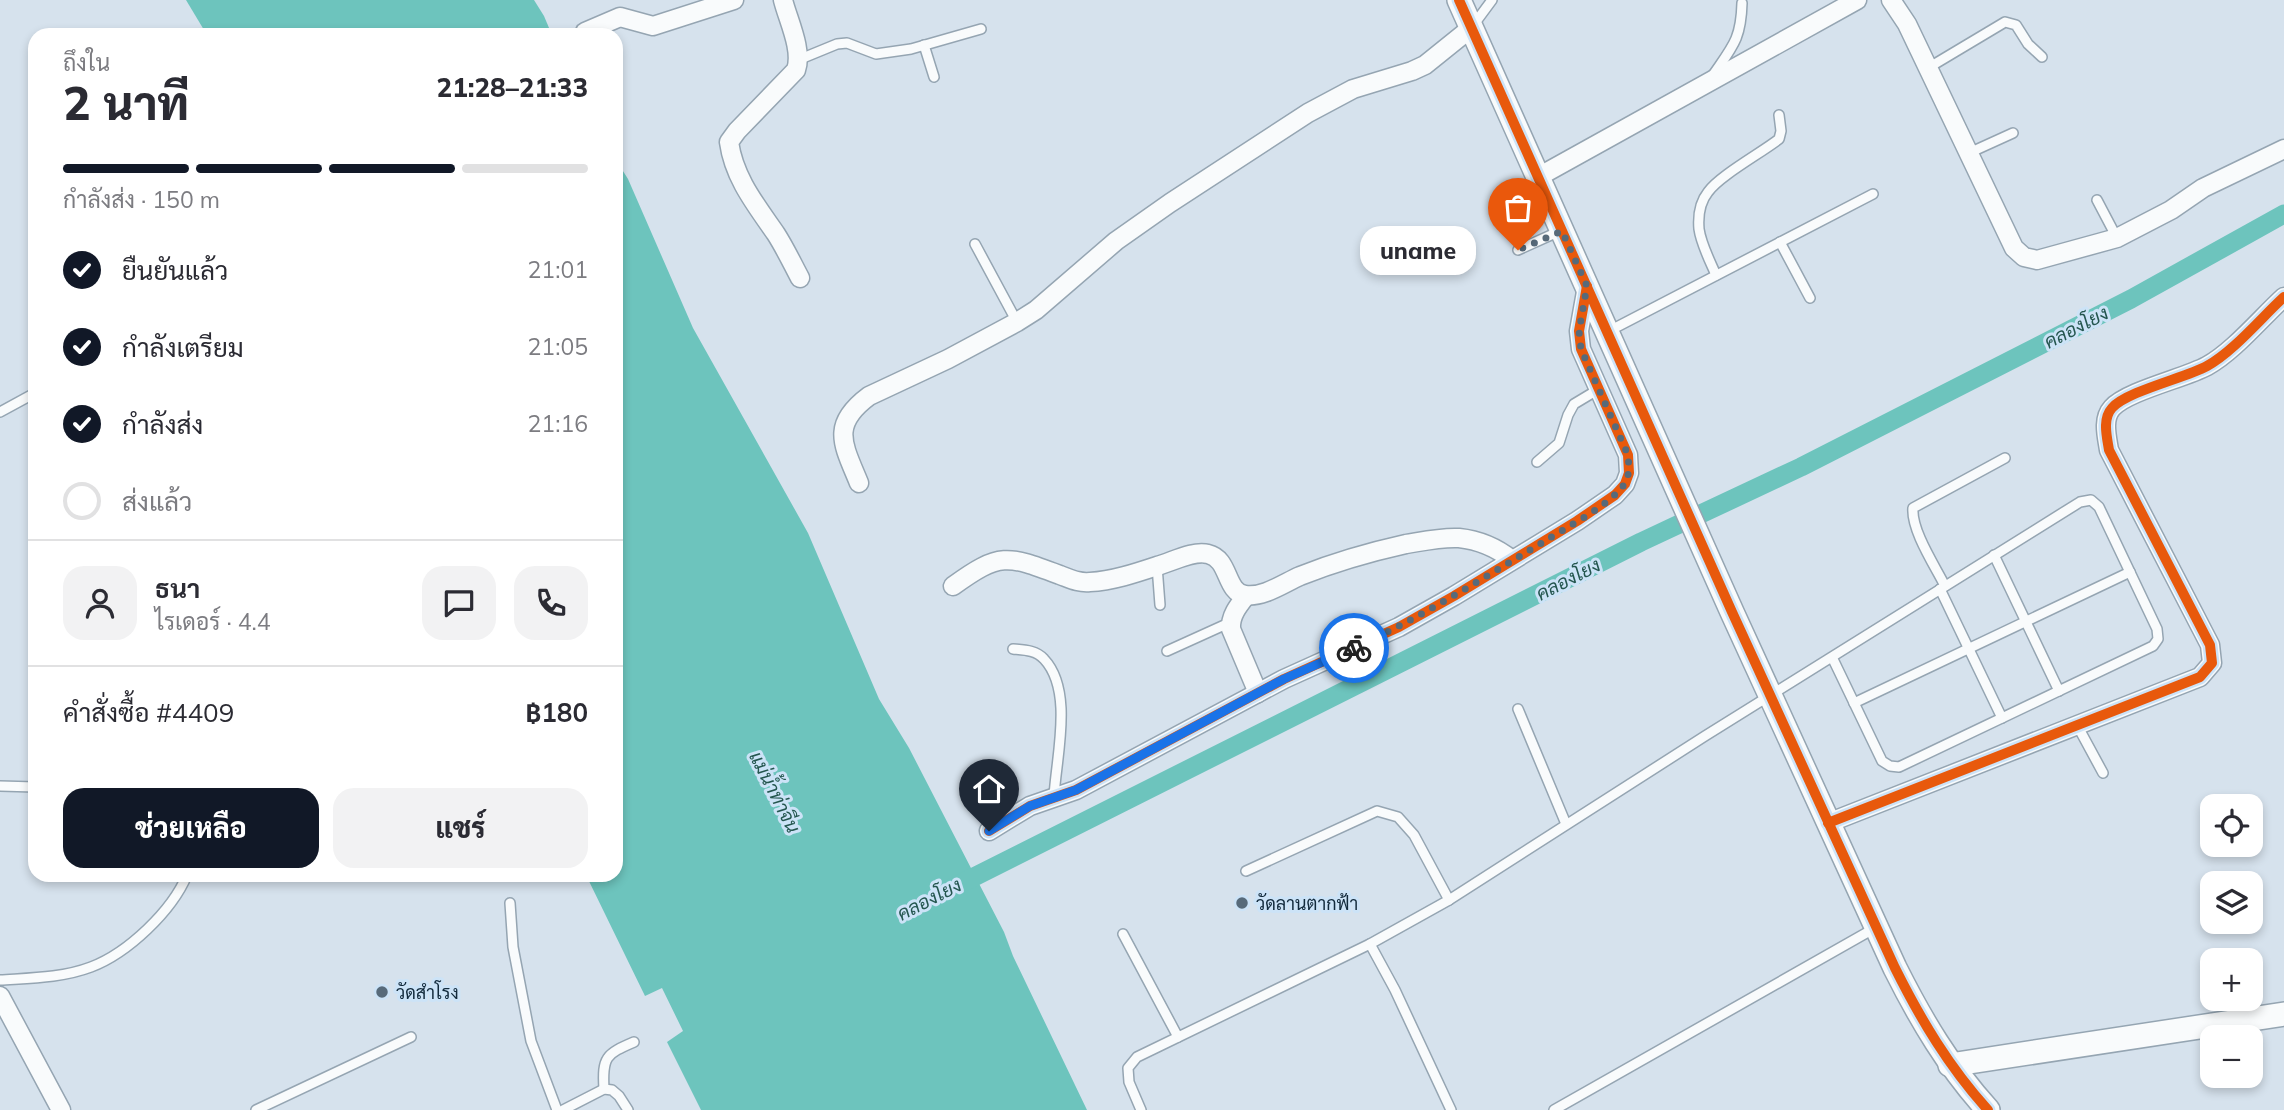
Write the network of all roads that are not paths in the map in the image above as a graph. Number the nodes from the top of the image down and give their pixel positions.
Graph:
1 (734, 0) edge
2 (782, 0) edge
3 (1459, 0) edge
4 (1492, 0) edge
5 (1857, 0) edge
6 (1891, 0) edge
7 (1742, 3) dead end
8 (594, 28) edge
9 (1471, 28) junction
10 (981, 29) dead end
11 (924, 45) junction
12 (2042, 57) dead end
13 (798, 60) junction
14 (1928, 68) junction
15 (934, 77) dead end
16 (1708, 83) junction
17 (1779, 115) dead end
18 (2013, 133) dead end
19 (2284, 149) edge
20 (1969, 153) junction
21 (1538, 177) junction
22 (1873, 194) dead end
23 (2097, 200) dead end
24 (1562, 231) junction
25 (2116, 238) junction
26 (1780, 242) junction
27 (975, 243) dead end
28 (1518, 250) dead end
29 (1716, 275) junction
30 (800, 278) dead end
31 (1587, 286) junction
32 (2284, 297) edge
33 (1810, 298) dead end
34 (1017, 322) junction
35 (1607, 332) junction
36 (1599, 389) junction
37 (28, 397) edge
38 (0, 412) edge
39 (2005, 458) dead end
40 (1537, 462) dead end
41 (859, 483) dead end
42 (1994, 555) junction
43 (1512, 560) junction
44 (1157, 566) junction
45 (2130, 572) junction
46 (953, 586) dead end
47 (1943, 588) junction
48 (1246, 596) junction
49 (1160, 605) dead end
50 (1231, 622) junction
51 (2026, 622) junction
52 (1013, 649) dead end
53 (1969, 649) junction
54 (1167, 651) dead end
55 (1832, 657) junction
56 (2059, 691) junction
57 (1258, 693) junction
58 (1771, 695) junction
59 (1854, 703) junction
60 (1517, 709) dead end
61 (2002, 718) junction
62 (2077, 725) junction
63 (2103, 773) dead end
64 (0, 786) edge
65 (28, 787) edge
66 (1054, 797) junction
67 (1828, 823) junction
68 (1566, 824) junction
69 (989, 831) dead end
70 (1246, 871) dead end
71 (183, 882) edge
72 (1449, 900) junction
73 (510, 902) dead end
74 (1877, 927) junction
75 (1123, 934) dead end
76 (1370, 944) junction
77 (0, 980) edge
78 (0, 996) edge
79 (2284, 1014) edge
80 (411, 1037) dead end
81 (1178, 1037) junction
82 (634, 1042) dead end
83 (1950, 1065) junction
84 (604, 1089) junction
85 (61, 1110) edge
86 (256, 1110) edge
87 (557, 1110) edge
88 (563, 1110) edge
89 (628, 1110) edge
90 (1141, 1110) edge
91 (1451, 1110) edge
92 (1554, 1110) edge
93 (1988, 1110) edge

1 - 8 street
2 - 13 street
3 - 9 street
4 - 9 lane
5 - 16 street
6 - 14 street
7 - 16 lane
9 - 21 street
9 - 34 street
10 - 11 lane
11 - 13 lane
11 - 15 lane
12 - 14 lane
13 - 30 street
14 - 20 street
16 - 21 street
17 - 29 lane
18 - 20 lane
19 - 25 street
20 - 25 street
21 - 24 street
22 - 26 lane
23 - 25 lane
24 - 28 lane
24 - 31 street
26 - 29 lane
26 - 33 lane
27 - 34 lane
29 - 35 lane
31 - 35 street
31 - 36 street
32 - 62 street
34 - 41 street
35 - 58 street
36 - 40 lane
36 - 43 street
37 - 38 lane
39 - 47 lane
42 - 45 lane
42 - 47 lane
42 - 51 lane
43 - 48 street
43 - 57 street
44 - 46 street
44 - 48 street
44 - 49 lane
45 - 51 lane
45 - 56 lane
47 - 53 lane
47 - 55 lane
48 - 50 street
50 - 54 lane
50 - 57 street
51 - 53 lane
51 - 56 lane
52 - 66 lane
53 - 59 lane
53 - 61 lane
55 - 58 lane
55 - 59 lane
56 - 61 lane
57 - 66 street
58 - 67 street
58 - 68 lane
59 - 61 lane
60 - 68 lane
62 - 63 lane
62 - 67 street
64 - 65 lane
66 - 69 street
67 - 74 street
68 - 72 lane
70 - 72 lane
71 - 77 lane
72 - 76 lane
73 - 87 lane
74 - 83 street
74 - 92 lane
75 - 81 lane
76 - 81 lane
76 - 91 lane
78 - 85 street
79 - 83 street
80 - 86 lane
81 - 90 lane
82 - 84 lane
83 - 93 street
84 - 88 lane
84 - 89 lane

